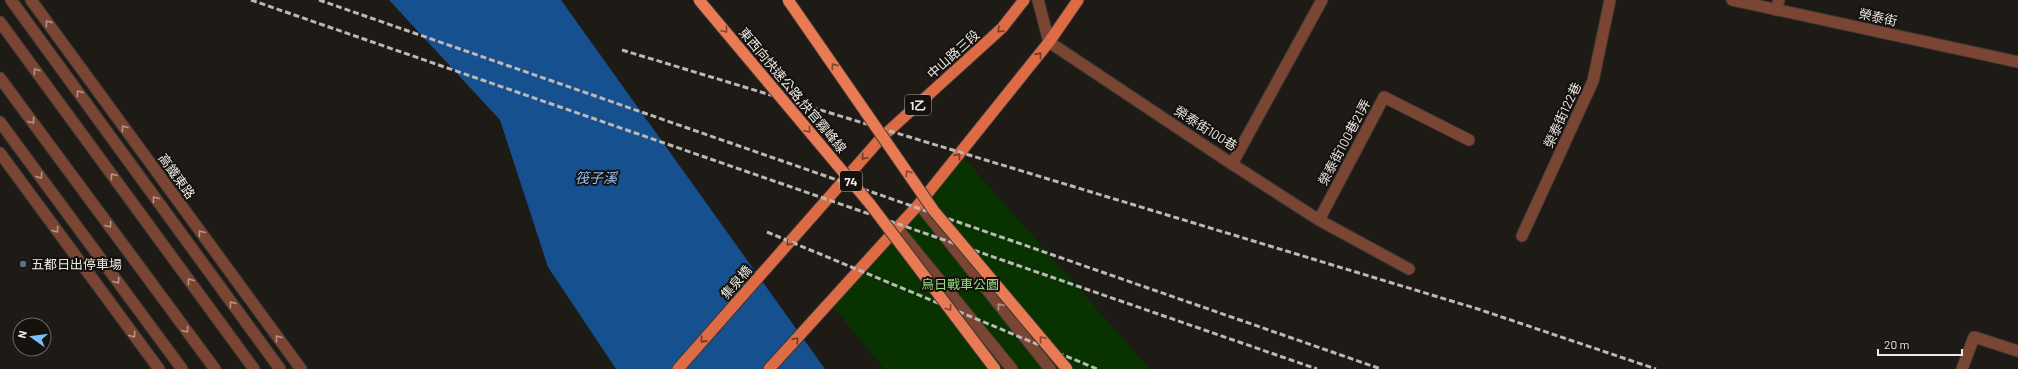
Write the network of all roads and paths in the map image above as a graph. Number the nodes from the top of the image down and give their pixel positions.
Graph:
1 (11, 0) edge
2 (31, 0) edge
3 (700, 0) edge
4 (788, 0) edge
5 (1024, 0) edge
6 (1038, 0) edge
7 (1078, 0) edge
8 (1322, 0) edge
9 (1610, 0) edge
10 (1732, 0) edge
11 (1778, 5) edge
12 (0, 22) edge
13 (1049, 42) junction
14 (2018, 62) edge
15 (0, 78) edge
16 (0, 122) edge
17 (1469, 140) dead end
18 (0, 153) edge
19 (1232, 164) junction
20 (919, 204) junction
21 (815, 213) joint
22 (1318, 220) junction
23 (898, 228) junction
24 (1522, 236) dead end
25 (1409, 269) dead end
26 (2018, 351) edge
27 (159, 369) edge
28 (182, 369) edge
29 (215, 369) edge
30 (254, 369) edge
31 (280, 369) edge
32 (301, 369) edge
33 (678, 369) edge
34 (769, 369) edge
35 (995, 369) edge
36 (1012, 369) edge
37 (1050, 369) edge
38 (1067, 369) edge
39 (1962, 369) edge

31 -> 1 street
32 -> 2 street, 高鐵東路
3 -> 35 highway, 東西向快速公路 快官霧峰線 / 74, bridge
38 -> 4 highway, bridge
5 -> 21 main road, 中山路三段 / 1乙
6 - 13 street
7 - 13 main road
8 - 19 street, 榮泰街100巷
9 - 24 street, 榮泰街122巷
10 - 11 street, 榮泰街
11 - 14 street, 榮泰街
30 -> 12 street
13 - 19 street, 榮泰街100巷
20 -> 13 main road
15 -> 29 street
16 -> 28 street
17 - 22 street, 榮泰街100巷21弄
18 -> 27 street
19 - 22 street
20 - 23 main road
37 -> 20 street
21 -> 33 main road, 集泉橋 / 1乙
22 - 25 street
34 -> 23 main road
23 - 36 street
26 - 39 street

